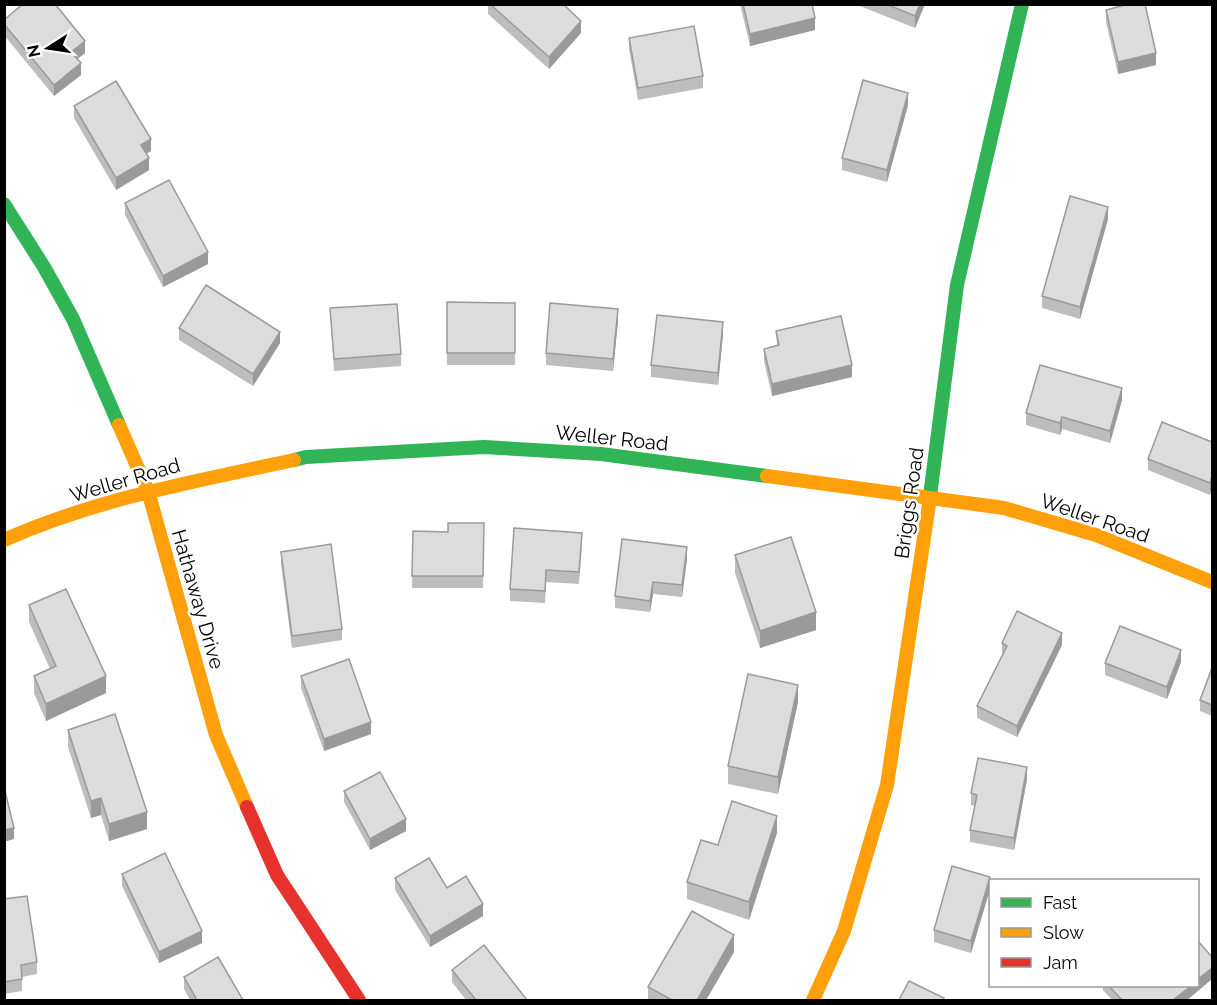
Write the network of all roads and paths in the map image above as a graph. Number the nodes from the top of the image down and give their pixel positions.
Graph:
1 (1022, 4) edge
2 (4, 204) edge
3 (148, 491) junction
4 (930, 499) junction
5 (4, 540) edge
6 (1212, 582) edge
7 (359, 1000) edge
8 (813, 1000) edge

1 - 4 street, Briggs Road
2 - 3 street, Hathaway Drive
3 - 4 street, Weller Road
3 - 5 street, Weller Road
3 - 7 street, Hathaway Drive
4 - 6 street, Weller Road
4 - 8 street, Briggs Road

